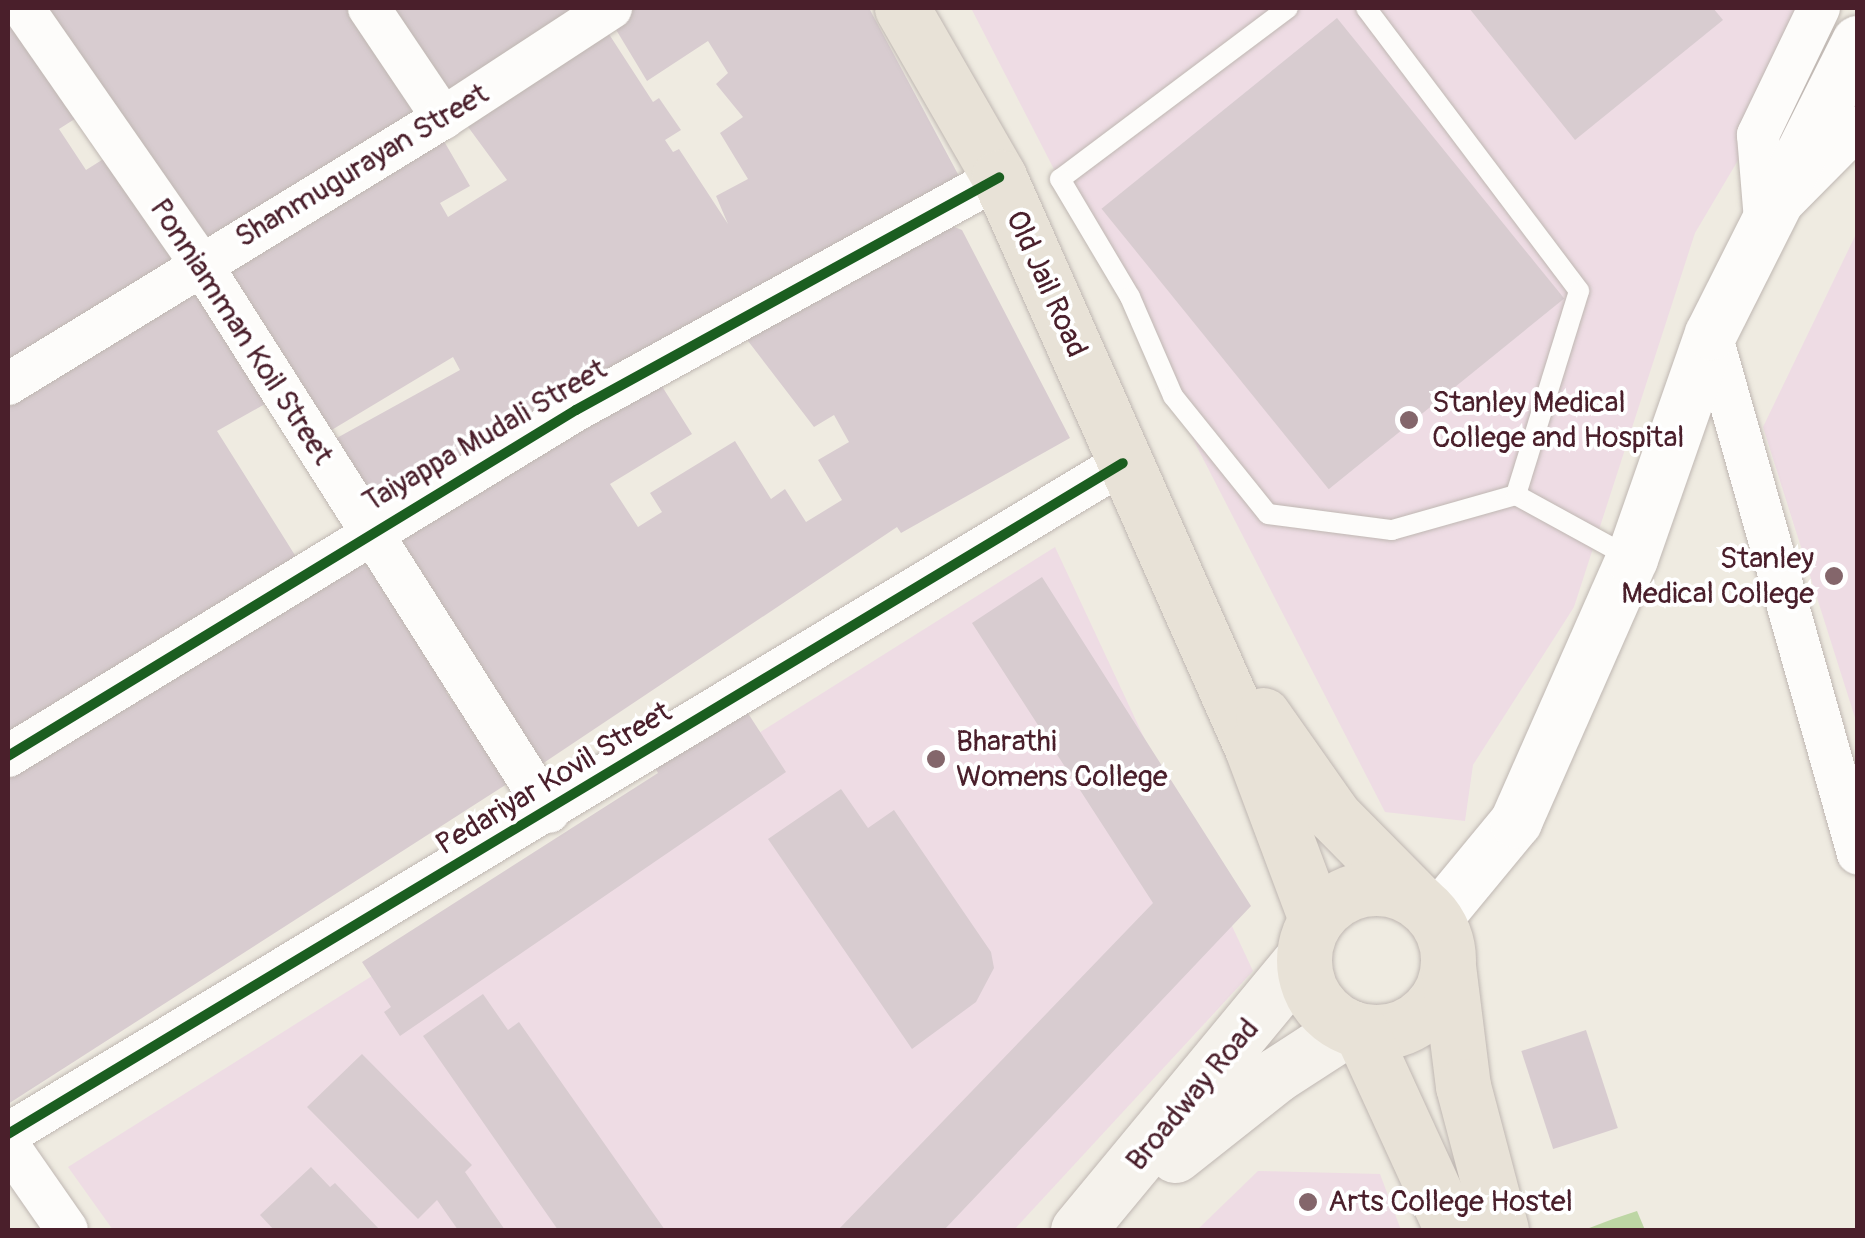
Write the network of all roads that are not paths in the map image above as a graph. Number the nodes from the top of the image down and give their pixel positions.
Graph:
1 (23, 8) edge
2 (369, 8) edge
3 (612, 8) edge
4 (902, 8) edge
5 (1288, 8) edge
6 (1366, 8) edge
7 (1819, 8) edge
8 (1858, 42) edge
9 (444, 118) junction
10 (1858, 127) edge
11 (999, 177) junction
12 (1765, 221) junction
13 (201, 264) junction
14 (1711, 334) junction
15 (8, 384) edge
16 (1124, 463) junction
17 (1516, 495) junction
18 (369, 534) junction
19 (1632, 559) junction
20 (1171, 569) junction
21 (8, 756) edge
22 (550, 812) junction
23 (1858, 854) edge
24 (1434, 929) junction
25 (1310, 938) junction
26 (1355, 1029) junction
27 (8, 1134) edge
28 (8, 1145) edge
29 (67, 1230) edge
30 (1078, 1230) edge
31 (1088, 1230) edge
32 (1452, 1230) edge
33 (1500, 1230) edge

1 - 13 street, Ponniamman Koil Street
2 - 9 street
3 - 9 street, Shanmugurayan Street
4 - 11 main road, Old Jail Road
5 - 17 lane
6 - 17 lane
7 - 12 street
8 - 12 street
9 - 13 street, Shanmugurayan Street
10 - 12 street
11 - 16 main road, Old Jail Road
11 - 18 street, Taiyappa Mudali Street
12 - 14 street
13 - 15 street, Shanmugurayan Street
13 - 18 street, Ponniamman Koil Street
14 - 19 street
14 - 23 street
16 - 20 main road, Old Jail Road
16 - 22 street, Pedariyar Kovil Street
17 - 19 lane
18 - 21 street, Taiyappa Mudali Street
18 - 22 street, Ponniamman Koil Street
19 - 24 street
20 - 24 main road, Old Jail Road
20 - 25 main road, Old Jail Road
22 - 27 street, Pedariyar Kovil Street
24 - 25 main road
24 - 26 main road
24 - 33 main road
25 - 26 main road
25 - 30 main road, Broadway Road
26 - 31 main road, Broadway Road
26 - 32 main road
28 - 29 street

